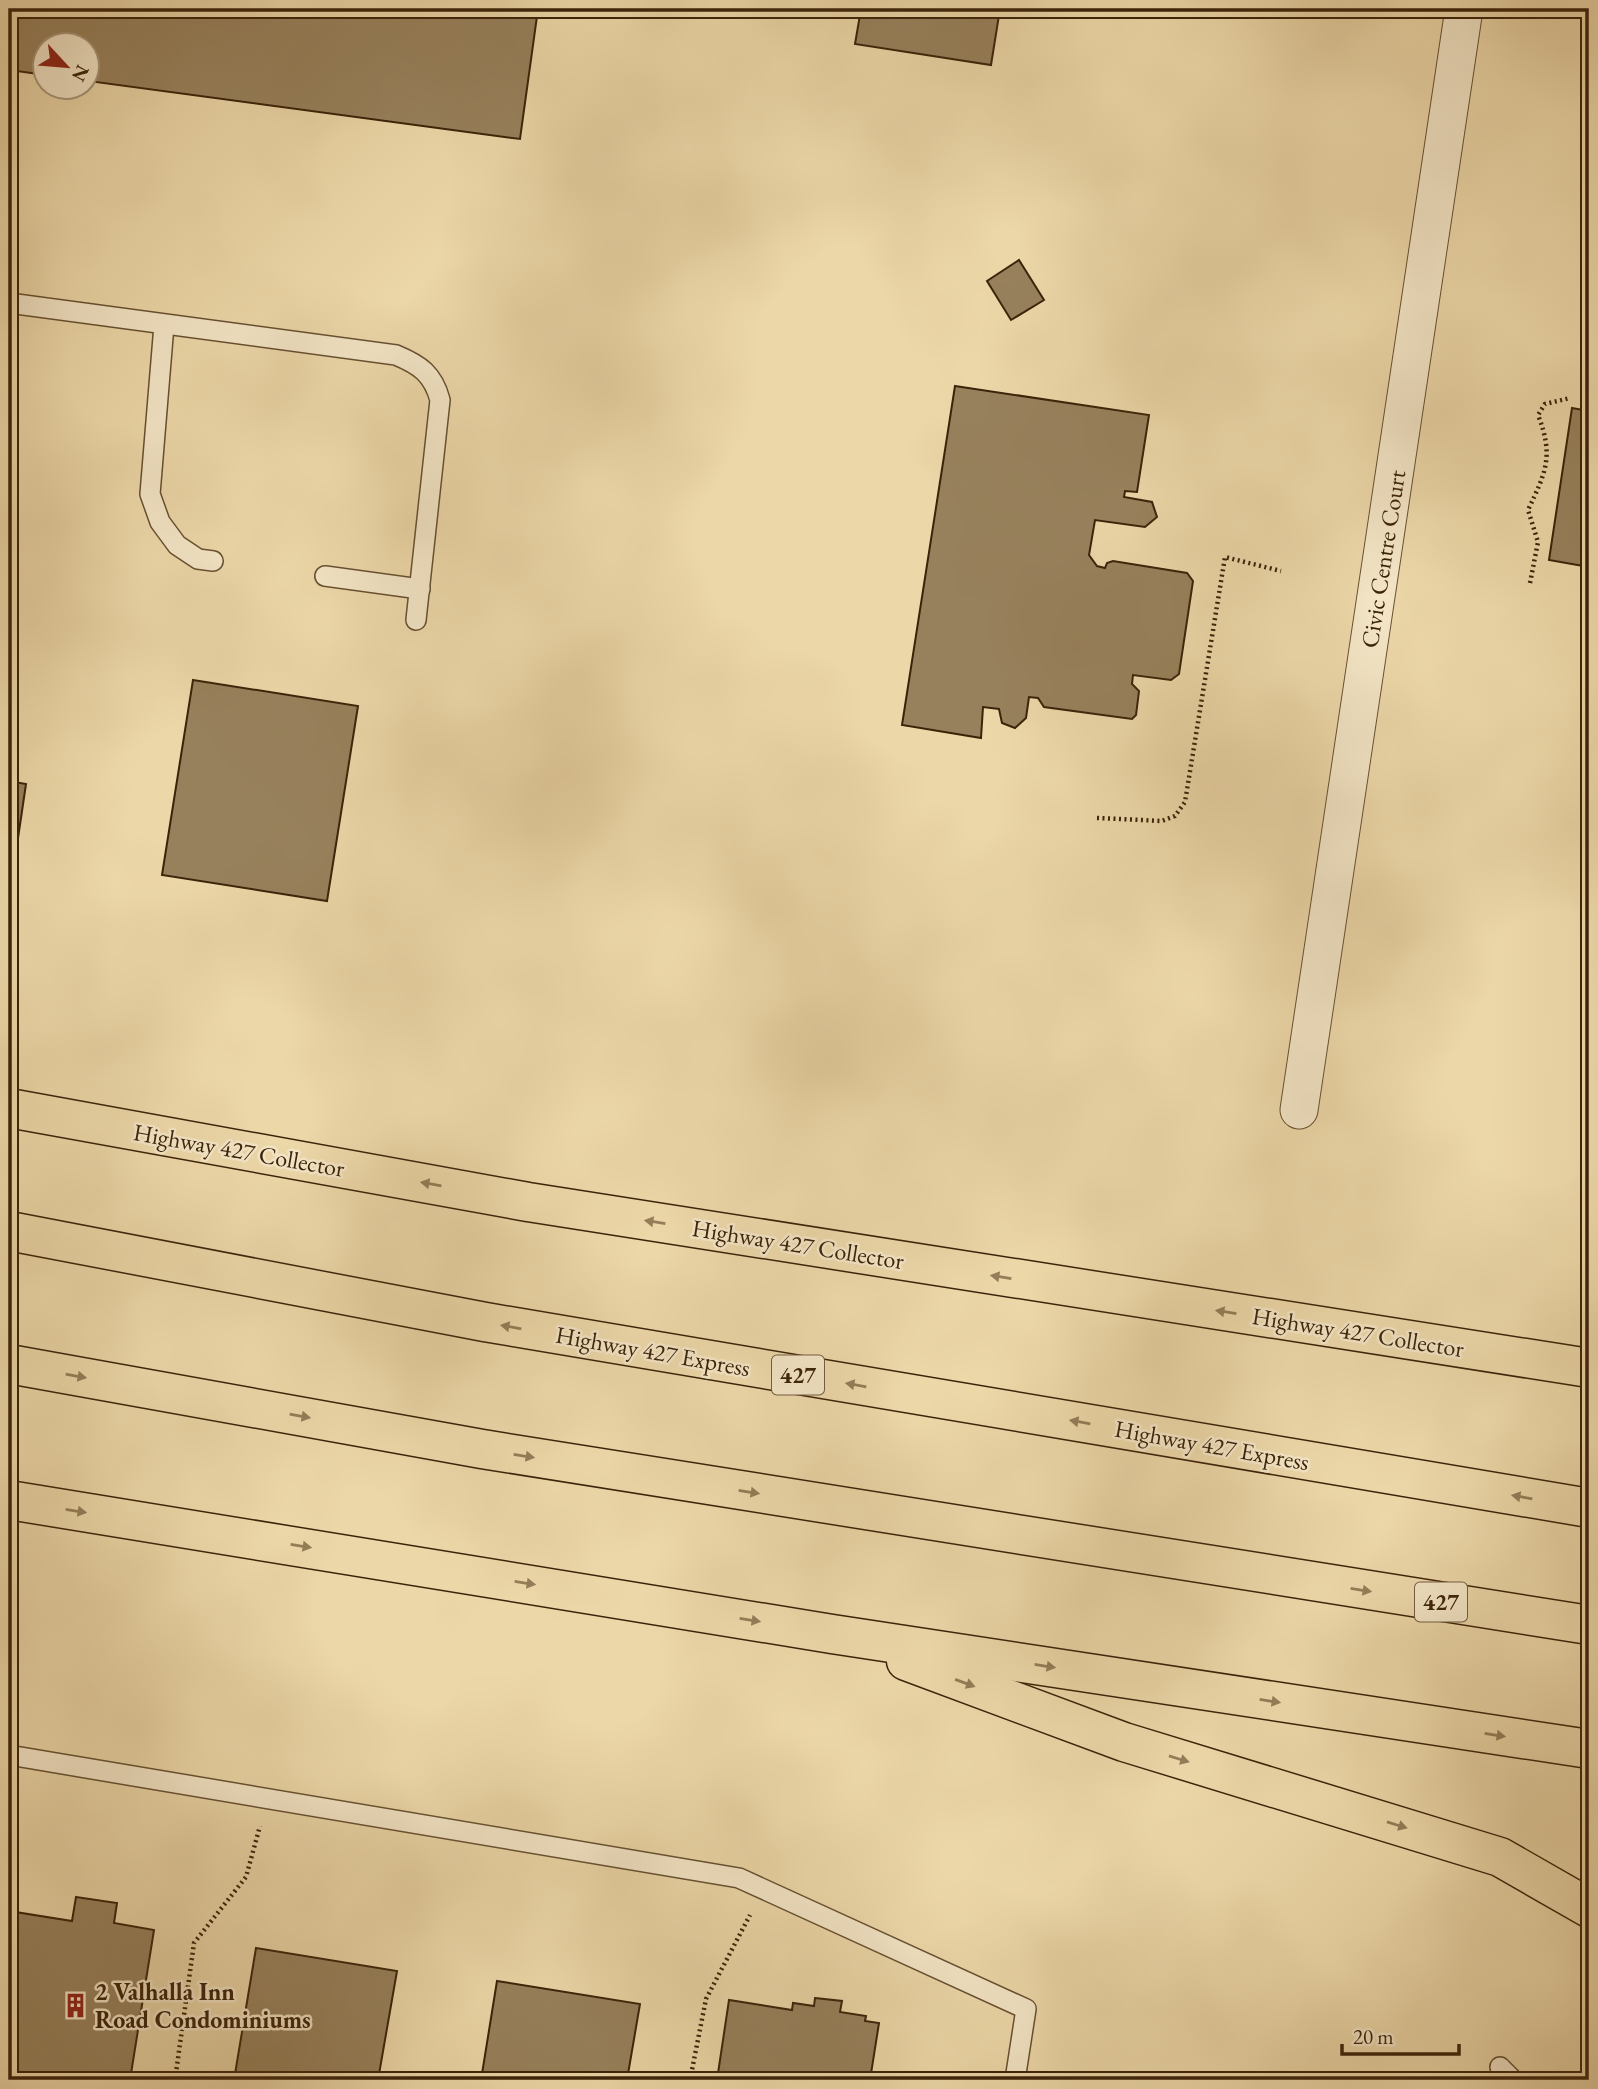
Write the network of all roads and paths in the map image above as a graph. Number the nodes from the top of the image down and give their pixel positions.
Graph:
1 (1464, 9) edge
2 (9, 303) edge
3 (164, 325) junction
4 (1570, 398) dead end
5 (213, 561) dead end
6 (1281, 571) dead end
7 (325, 576) dead end
8 (1530, 583) dead end
9 (421, 589) junction
10 (416, 620) dead end
11 (1097, 818) dead end
12 (9, 1108) edge
13 (1299, 1110) dead end
14 (9, 1231) edge
15 (1414, 1342) junction
16 (1589, 1350) edge
17 (9, 1364) edge
18 (1589, 1368) edge
19 (9, 1500) edge
20 (1589, 1508) edge
21 (1589, 1625) edge
22 (832, 1634) junction
23 (1589, 1749) edge
24 (9, 1755) edge
25 (267, 1798) junction
26 (764, 1889) junction
27 (1589, 1908) edge
28 (176, 2080) edge
29 (690, 2080) edge
30 (1015, 2080) edge

1 - 13 street, Civic Centre Court
2 - 3 lane
3 - 5 lane
3 - 9 lane
4 - 8 path
6 - 11 path
7 - 9 lane
9 - 10 lane
15 -> 12 highway, Highway 427 Collector
20 -> 14 highway, Highway 427 Express / 427
15 - 16 highway
15 - 18 highway, Highway 427 Collector
17 -> 21 highway, 427
19 -> 22 highway
22 -> 23 highway
22 -> 27 highway
24 - 25 lane
25 - 26 lane
25 - 28 path
26 - 29 path
26 - 30 lane

